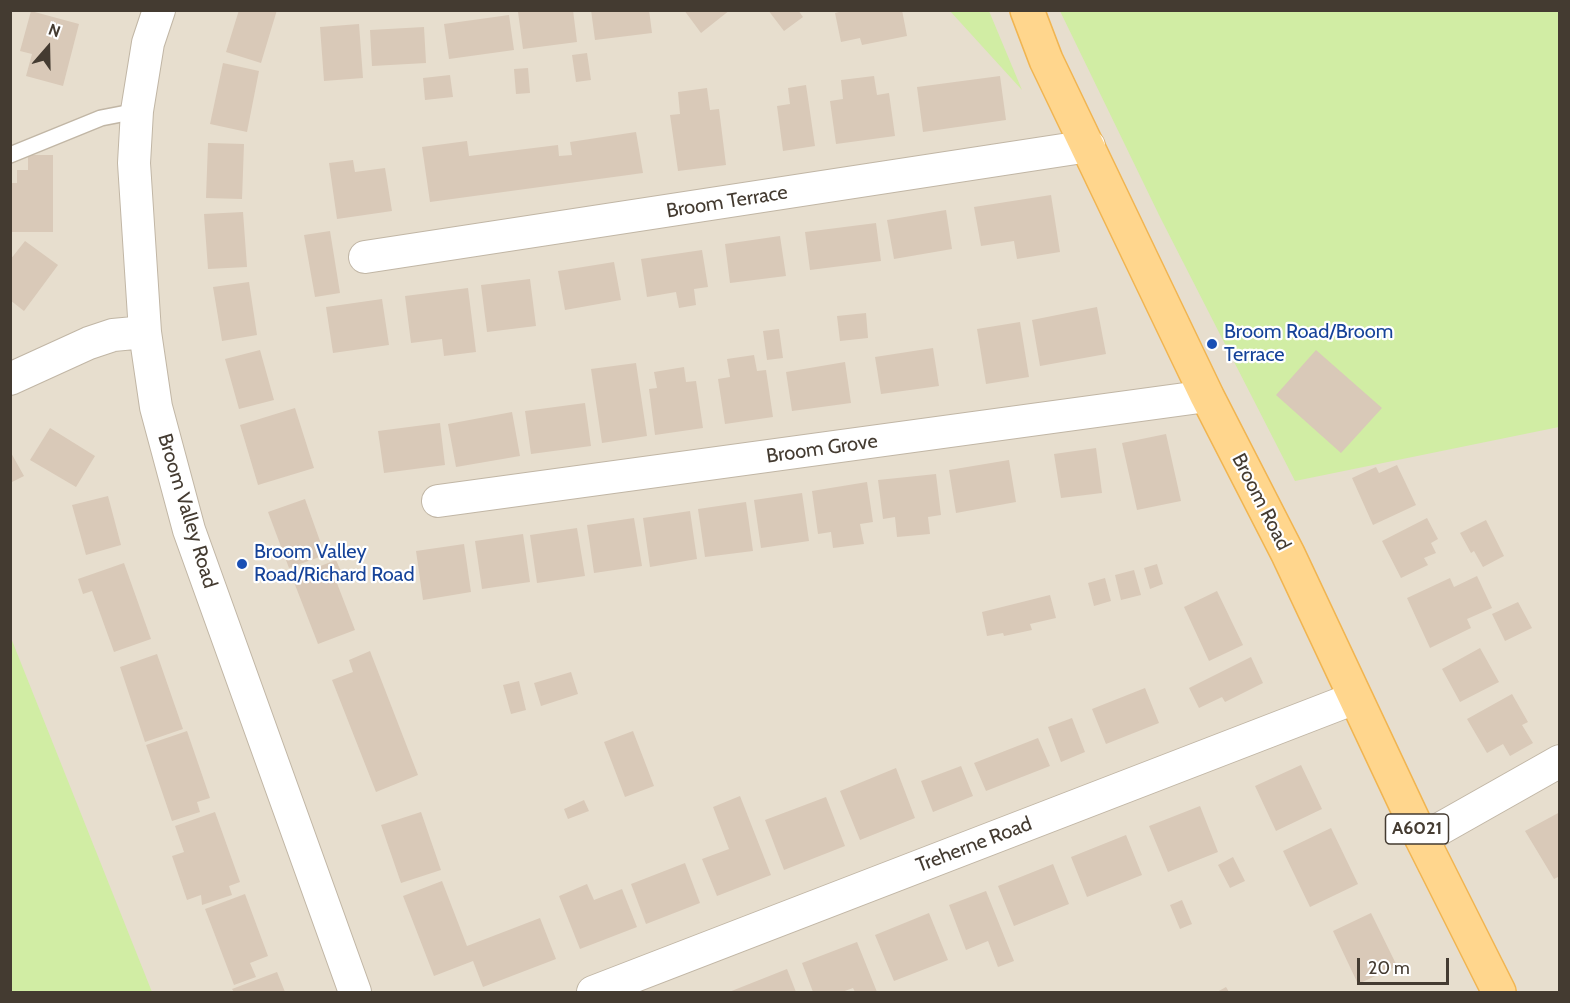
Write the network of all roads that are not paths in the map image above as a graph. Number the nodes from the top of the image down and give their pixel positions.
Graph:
1 (159, 10) edge
2 (1027, 10) edge
3 (137, 111) junction
4 (1089, 146) junction
5 (10, 155) edge
6 (365, 257) dead end
7 (145, 332) junction
8 (10, 379) edge
9 (1207, 396) junction
10 (438, 501) dead end
11 (1355, 698) junction
12 (1560, 760) edge
13 (1422, 839) junction
14 (355, 993) edge
15 (593, 993) edge
16 (1499, 993) edge

1 - 3 street, Broom Valley Road
2 - 4 main road, Broom Road / A6021
3 - 5 lane
3 - 7 street, Broom Valley Road
4 - 6 street, Broom Terrace
4 - 9 main road, Broom Road / A6021
7 - 8 street
7 - 14 street, Broom Valley Road
9 - 10 street, Broom Grove
9 - 11 main road, Broom Road / A6021
11 - 13 main road, Broom Road / A6021
11 - 15 street, Treherne Road
12 - 13 street
13 - 16 main road, Broom Road / A6021

